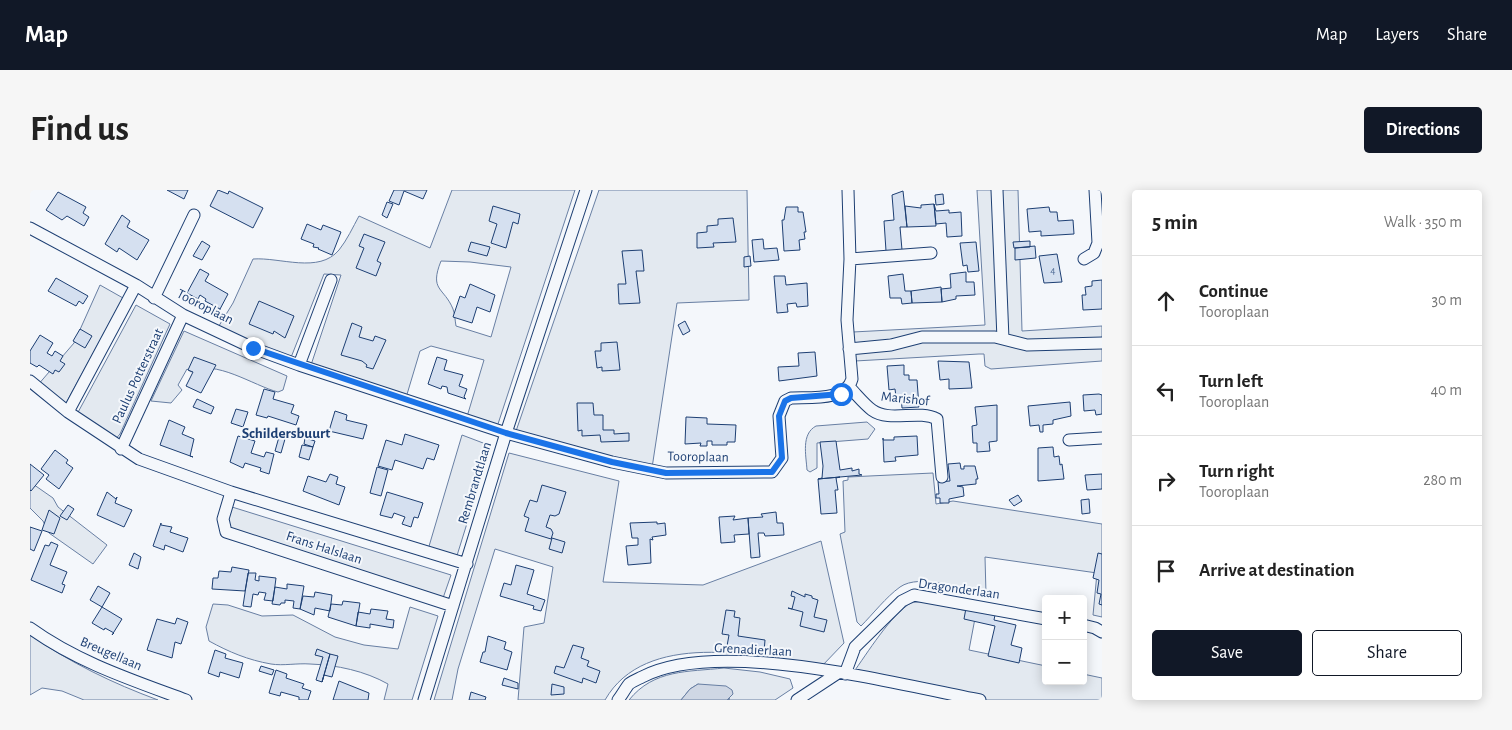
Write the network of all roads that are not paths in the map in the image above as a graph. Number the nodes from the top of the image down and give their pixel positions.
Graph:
1 (586, 190) edge
2 (848, 190) edge
3 (998, 190) edge
4 (1095, 190) edge
5 (194, 215) dead end
6 (30, 228) edge
7 (931, 253) dead end
8 (850, 259) junction
9 (1084, 259) dead end
10 (331, 280) dead end
11 (136, 285) junction
12 (154, 298) junction
13 (183, 315) junction
14 (1004, 339) junction
15 (1102, 343) edge
16 (849, 349) junction
17 (299, 365) junction
18 (30, 381) edge
19 (850, 388) junction
20 (68, 412) junction
21 (506, 433) junction
22 (1102, 438) edge
23 (1069, 440) dead end
24 (121, 449) junction
25 (942, 477) dead end
26 (231, 492) junction
27 (466, 564) junction
28 (453, 606) junction
29 (1042, 618) edge
30 (1087, 626) edge
31 (30, 628) edge
32 (1102, 632) edge
33 (842, 674) junction
34 (186, 700) edge
35 (424, 700) edge
36 (618, 700) edge
37 (797, 700) edge
38 (980, 700) edge

1 - 21 street, Rembrandtlaan
2 - 8 street
3 - 14 street
4 - 9 street
5 - 12 street, Tooroplaan
6 - 11 street, Tooroplaan
7 - 8 street
8 - 16 street
10 - 17 street
11 - 12 street, Tooroplaan
11 - 20 street
12 - 13 street, Tooroplaan
13 - 17 street, Tooroplaan
13 - 24 street, Paulus Potterstraat
14 - 15 street
14 - 16 street
16 - 19 street
17 - 21 street, Tooroplaan
18 - 20 street, Frans Halslaan
19 - 21 street, Tooroplaan
19 - 25 street, Marishof
20 - 24 street, Frans Halslaan
21 - 27 street, Rembrandtlaan
22 - 23 street
24 - 26 street, Frans Halslaan
26 - 27 street, Frans Halslaan
26 - 28 street, Frans Halslaan
27 - 28 street, Rembrandtlaan
28 - 35 street, Rembrandtlaan
29 - 33 street, Dragonderlaan
30 - 32 street
31 - 34 street, Breugellaan
33 - 36 street, Grenadierlaan
33 - 37 street
33 - 38 street, Grenadierlaan

